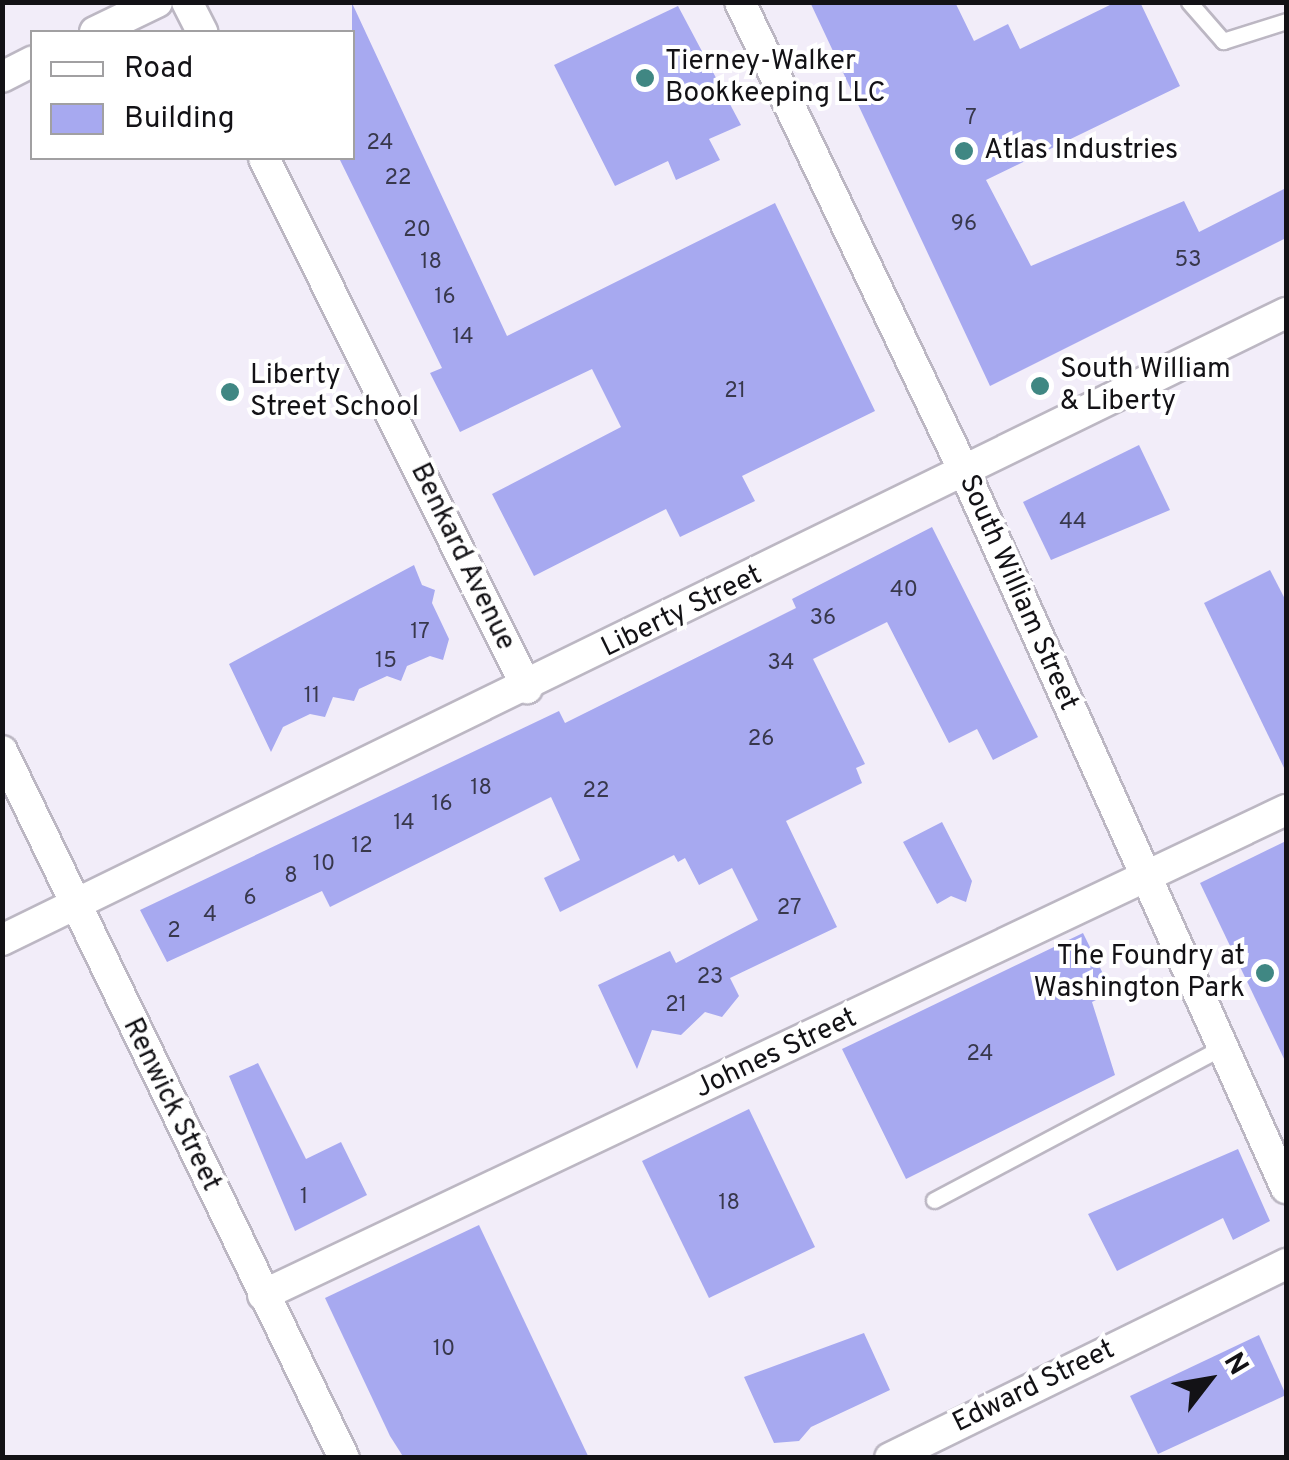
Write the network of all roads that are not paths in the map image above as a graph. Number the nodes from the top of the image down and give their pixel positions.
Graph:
1 (157, 2) edge
2 (187, 2) edge
3 (740, 2) edge
4 (1189, 2) edge
5 (1286, 21) edge
6 (98, 30) edge
7 (201, 30) edge
8 (30, 63) edge
9 (2, 77) edge
10 (265, 160) edge
11 (1286, 313) edge
12 (965, 473) junction
13 (527, 688) junction
14 (2, 751) edge
15 (1286, 810) edge
16 (1146, 880) junction
17 (74, 905) junction
18 (2, 940) edge
19 (1222, 1047) junction
20 (1286, 1188) edge
21 (934, 1200) dead end
22 (1286, 1264) edge
23 (263, 1295) junction
24 (344, 1458) edge
25 (890, 1458) edge

1 - 6 street
2 - 7 street
3 - 12 street, South William Street
4 - 5 lane
8 - 9 street
10 - 13 street, Benkard Avenue
11 - 12 street, Liberty Street
12 - 13 street, Liberty Street
12 - 16 street, South William Street
13 - 17 street, Liberty Street
14 - 17 street, Renwick Street
15 - 16 street, Johnes Street
16 - 19 street, South William Street
16 - 23 street, Johnes Street
17 - 18 street, Liberty Street
17 - 23 street, Renwick Street
19 - 20 street, South William Street
19 - 21 lane
22 - 25 street, Edward Street
23 - 24 street, Renwick Street

